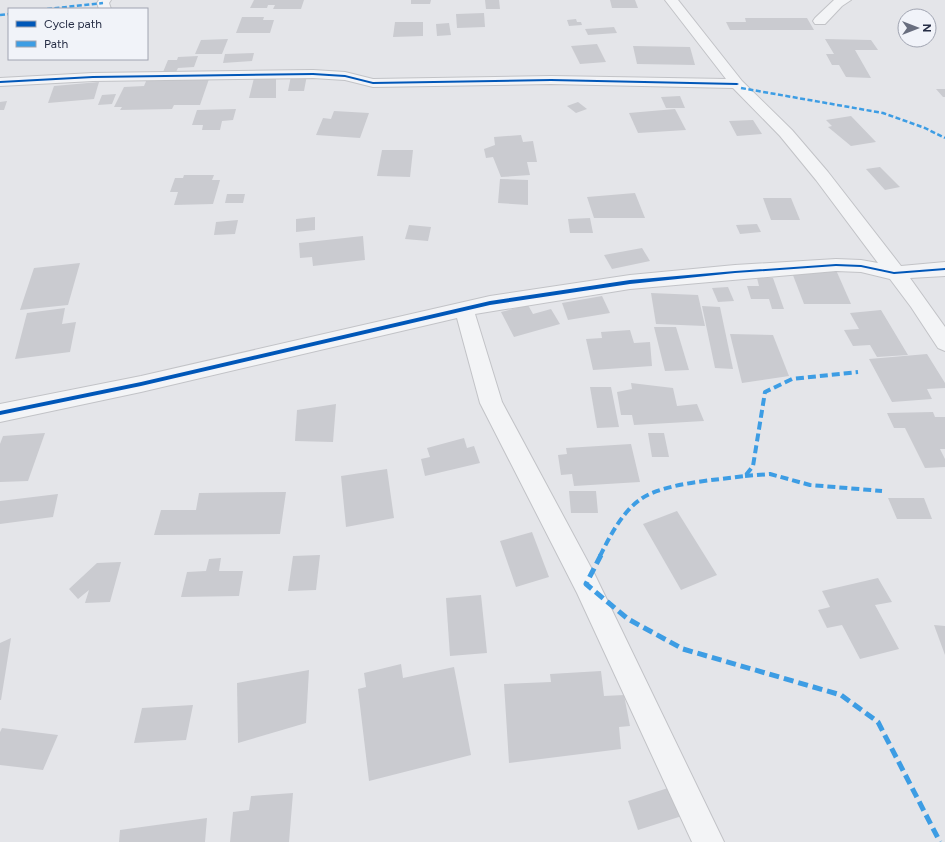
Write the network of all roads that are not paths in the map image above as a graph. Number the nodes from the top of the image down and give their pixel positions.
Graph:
1 (671, 0) edge
2 (845, 0) edge
3 (820, 21) dead end
4 (0, 82) edge
5 (737, 84) junction
6 (945, 269) edge
7 (894, 273) junction
8 (464, 308) junction
9 (945, 343) edge
10 (0, 413) edge
11 (708, 842) edge

1 - 5 street
2 - 3 street
4 - 5 street
5 - 7 street
6 - 7 street
7 - 8 street
7 - 9 street
8 - 10 street
8 - 11 street

